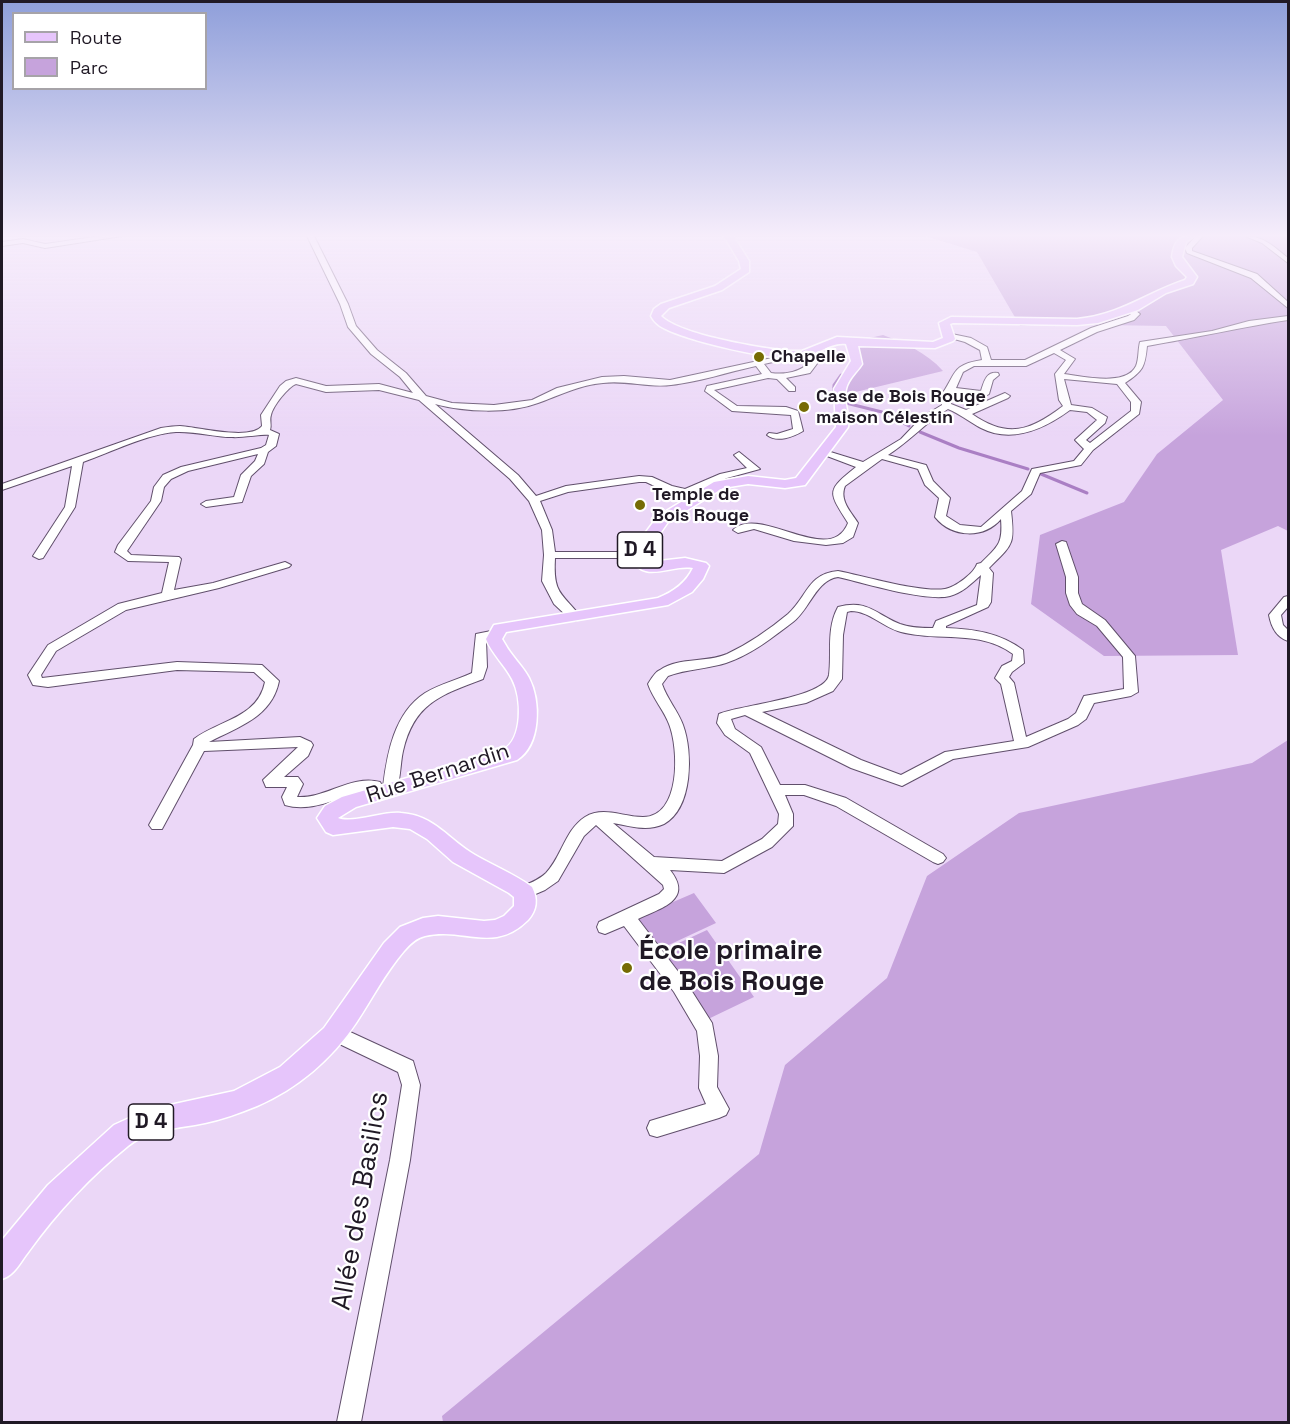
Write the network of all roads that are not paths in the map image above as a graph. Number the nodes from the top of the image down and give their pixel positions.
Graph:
1 (344, 302) edge
2 (675, 302) edge
3 (1142, 302) edge
4 (1131, 309) junction
5 (1288, 318) edge
6 (950, 335) junction
7 (851, 342) junction
8 (1055, 350) junction
9 (809, 352) junction
10 (792, 355) junction
11 (987, 362) junction
12 (758, 363) junction
13 (768, 375) junction
14 (995, 375) dead end
15 (1059, 376) junction
16 (780, 377) junction
17 (1120, 382) junction
18 (792, 389) dead end
19 (950, 390) junction
20 (1005, 396) dead end
21 (423, 399) junction
22 (947, 406) junction
23 (1068, 407) junction
24 (966, 414) junction
25 (264, 431) junction
26 (772, 435) dead end
27 (1088, 447) junction
28 (264, 450) junction
29 (824, 453) junction
30 (739, 455) dead end
31 (881, 456) junction
32 (78, 460) junction
33 (864, 466) junction
34 (2, 488) edge
35 (534, 500) junction
36 (206, 504) dead end
37 (1006, 510) junction
38 (738, 530) dead end
39 (1062, 544) dead end
40 (550, 555) junction
41 (637, 555) junction
42 (39, 556) dead end
43 (285, 565) dead end
44 (981, 566) junction
45 (167, 595) junction
46 (1288, 600) edge
47 (575, 617) junction
48 (939, 632) junction
49 (496, 634) junction
50 (1288, 637) edge
51 (747, 710) junction
52 (1023, 744) junction
53 (200, 745) junction
54 (773, 790) junction
55 (384, 791) junction
56 (597, 818) junction
57 (157, 825) dead end
58 (938, 858) dead end
59 (651, 863) junction
60 (524, 893) junction
61 (627, 917) junction
62 (605, 927) dead end
63 (335, 1033) junction
64 (657, 1128) dead end
65 (2, 1264) edge
66 (348, 1422) edge

1 - 21 street
2 - 10 main road
3 - 4 main road
4 - 6 main road
4 - 8 street
5 - 17 street
6 - 7 main road
6 - 11 street
7 - 9 main road
7 - 29 main road, D 4
8 - 11 street
8 - 15 street
9 - 10 main road
9 - 16 street
10 - 12 street
11 - 19 street
12 - 13 street
12 - 21 street
13 - 16 street
13 - 26 street
14 - 19 street
15 - 17 street
15 - 23 street
16 - 18 street
17 - 27 street
19 - 22 street
20 - 24 street
21 - 25 street
21 - 35 street
22 - 24 street
22 - 31 street
23 - 24 street
23 - 27 street
25 - 28 street
25 - 32 street
27 - 37 street
28 - 36 street
28 - 45 street
29 - 33 street
29 - 41 main road, D 4
30 - 35 street
31 - 33 street
31 - 37 street
32 - 34 street
32 - 42 street
33 - 38 street
35 - 40 street
37 - 44 street
39 - 52 street
40 - 41 street
40 - 47 street
41 - 47 main road, D 4
43 - 45 street
44 - 48 street
44 - 56 street
45 - 53 street
46 - 50 street
47 - 49 main road, D 4
48 - 51 street
48 - 52 street
49 - 55 street
49 - 55 main road, Rue Bernardin
51 - 52 street
51 - 54 street
53 - 55 street
53 - 57 street
54 - 58 street
54 - 59 street
55 - 60 main road, Rue Bernardin
56 - 59 street
56 - 60 street
59 - 61 street
60 - 63 main road, D 4
61 - 62 street
61 - 64 street
63 - 65 main road, D 4
63 - 66 street, Allée des Basilics

